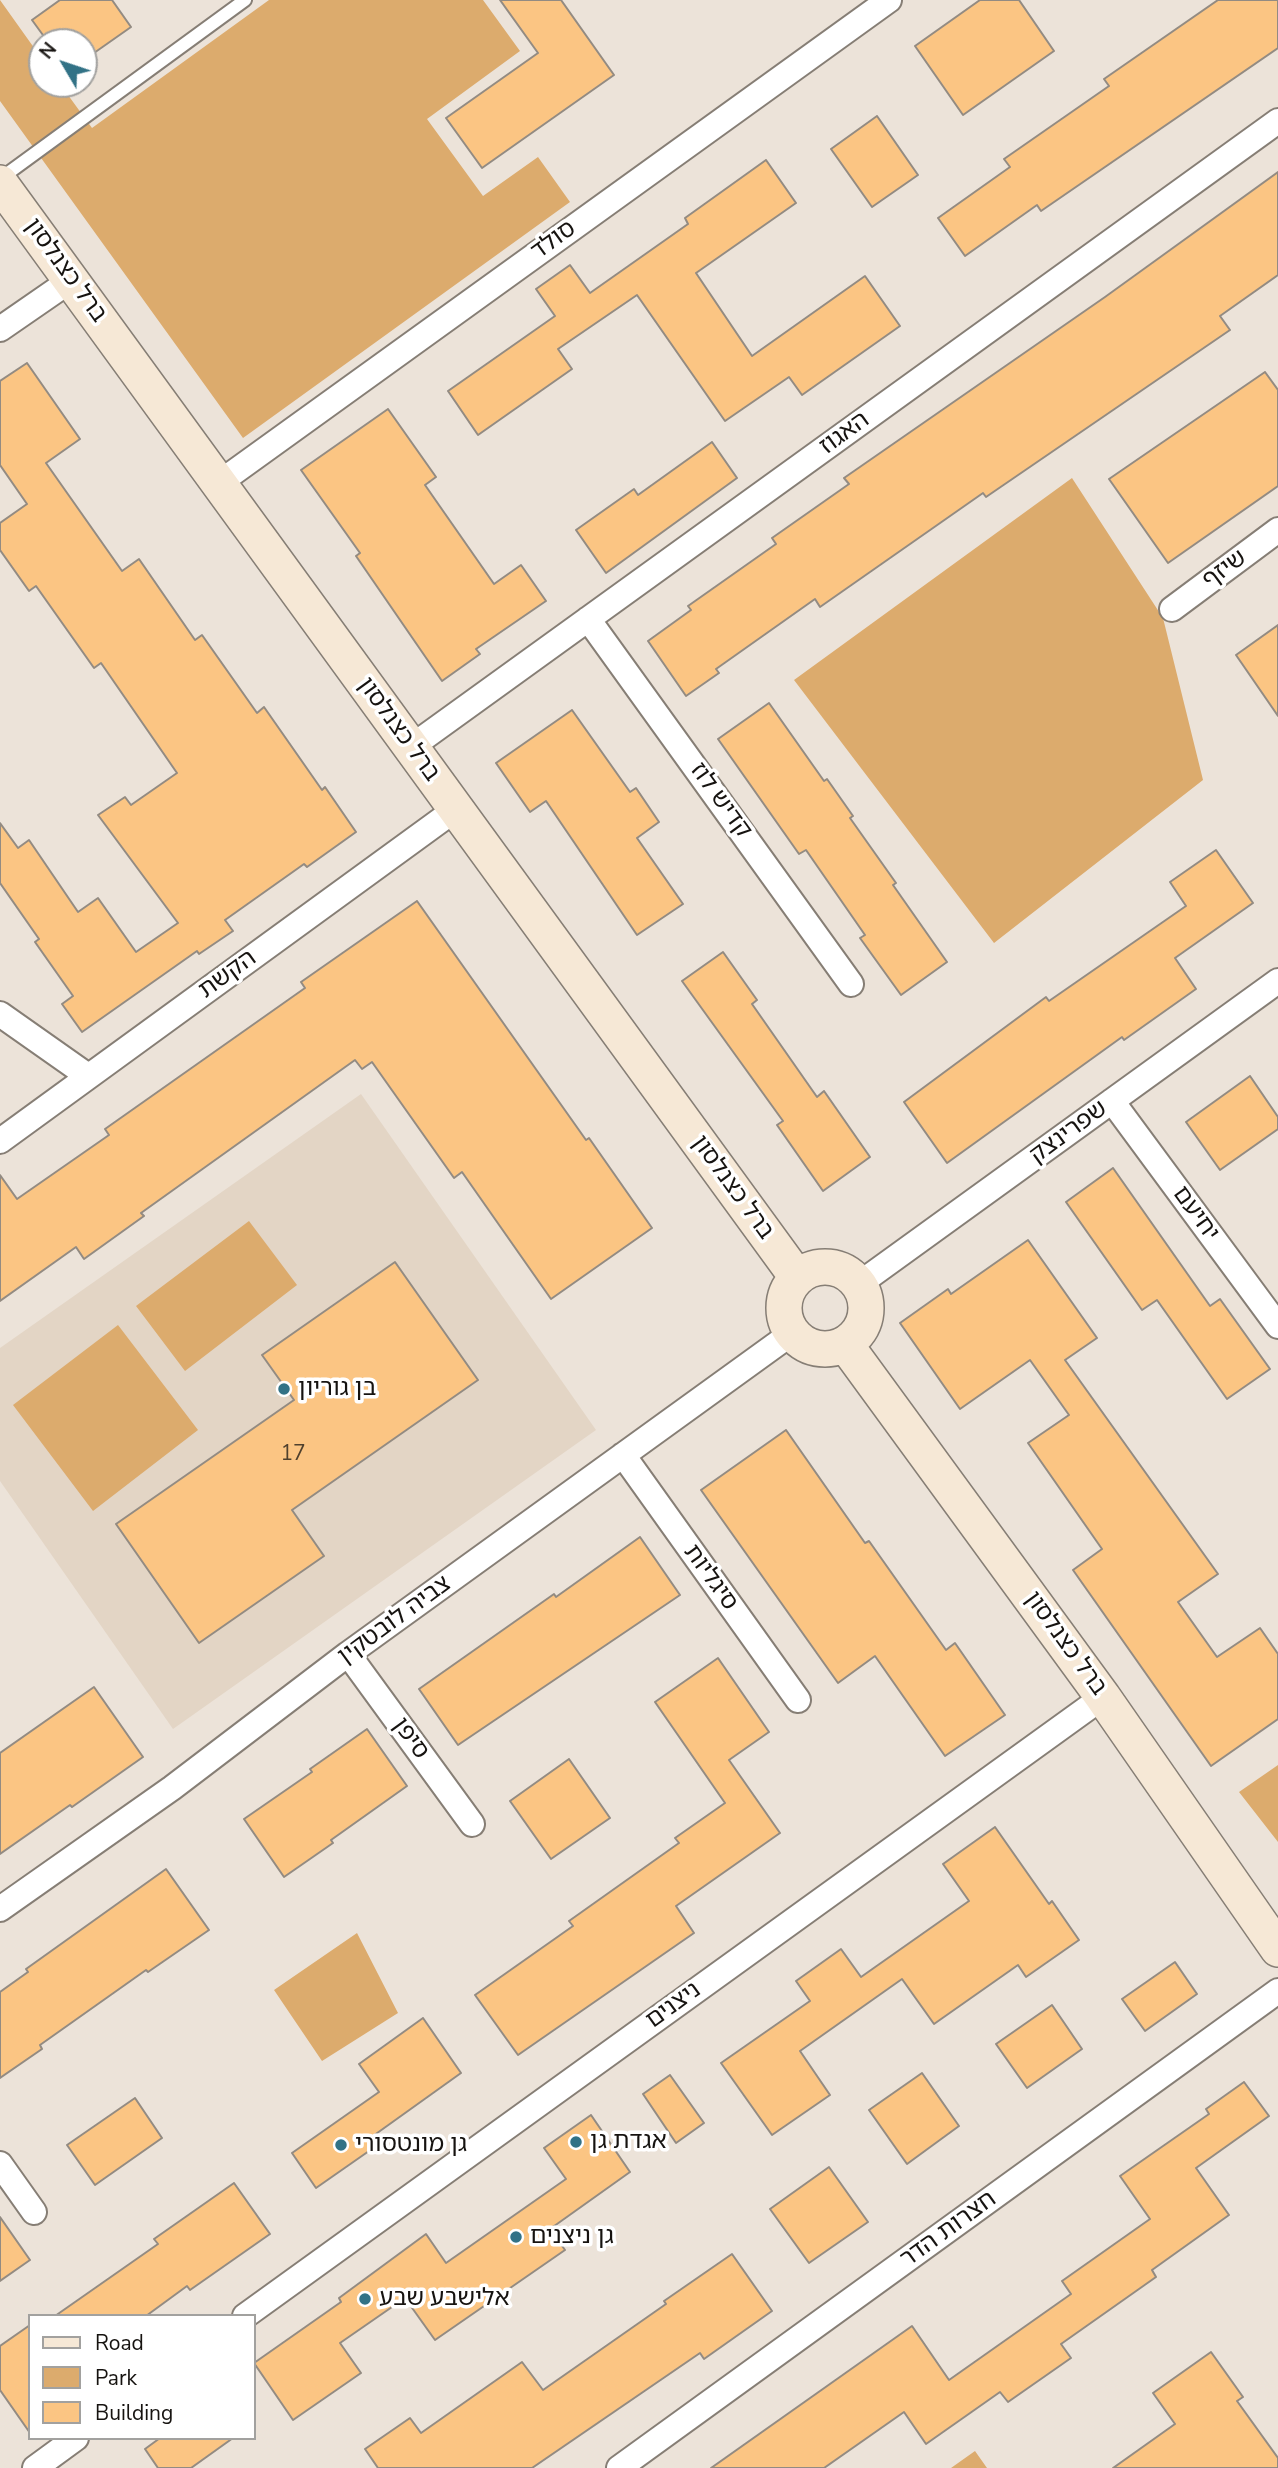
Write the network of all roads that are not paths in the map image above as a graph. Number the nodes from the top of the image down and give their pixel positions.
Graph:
1 (245, 0) edge
2 (889, 0) edge
3 (1278, 121) edge
4 (0, 181) edge
5 (71, 280) junction
6 (0, 329) edge
7 (219, 483) junction
8 (1278, 530) edge
9 (1172, 609) dead end
10 (588, 619) junction
11 (411, 747) junction
12 (456, 809) junction
13 (1278, 981) edge
14 (851, 984) dead end
15 (0, 1014) edge
16 (88, 1076) junction
17 (1112, 1101) junction
18 (0, 1141) edge
19 (796, 1277) junction
20 (859, 1284) junction
21 (1278, 1326) edge
22 (792, 1333) junction
23 (845, 1344) junction
24 (623, 1455) junction
25 (348, 1654) junction
26 (1103, 1698) junction
27 (798, 1700) dead end
28 (472, 1824) dead end
29 (0, 1909) edge
30 (1278, 1949) edge
31 (1278, 1992) edge
32 (0, 2164) edge
33 (34, 2212) dead end
34 (248, 2314) edge
35 (73, 2440) edge
36 (34, 2468) edge
37 (619, 2468) edge

1 - 4 lane
2 - 7 street, סולד
3 - 10 street, האגוז
4 - 5 street, ברל כצנלסון
5 - 6 street
5 - 7 street, ברל כצנלסון
7 - 11 street, ברל כצנלסון
8 - 9 street, שיזף
10 - 11 street, האגוז
10 - 14 street, קדיש לוז
11 - 12 street, ברל כצנלסון
12 - 16 street, הקשת
12 - 19 street, ברל כצנלסון
13 - 17 street, שפרינצק
15 - 16 street
16 - 18 street, הקשת
17 - 20 street, שפרינצק
17 - 21 street, יחיעם
19 - 20 street
19 - 22 street
20 - 23 street
22 - 23 street
22 - 24 street, צביה לובטקין
23 - 26 street, ברל כצנלסון
24 - 25 street, צביה לובטקין
24 - 27 street, סיגליות
25 - 28 street, סיפן
25 - 29 street, צביה לובטקין
26 - 30 street, ברל כצנלסון
26 - 34 street, ניצנים
31 - 37 street, חצרות הדר
32 - 33 street
35 - 36 street

